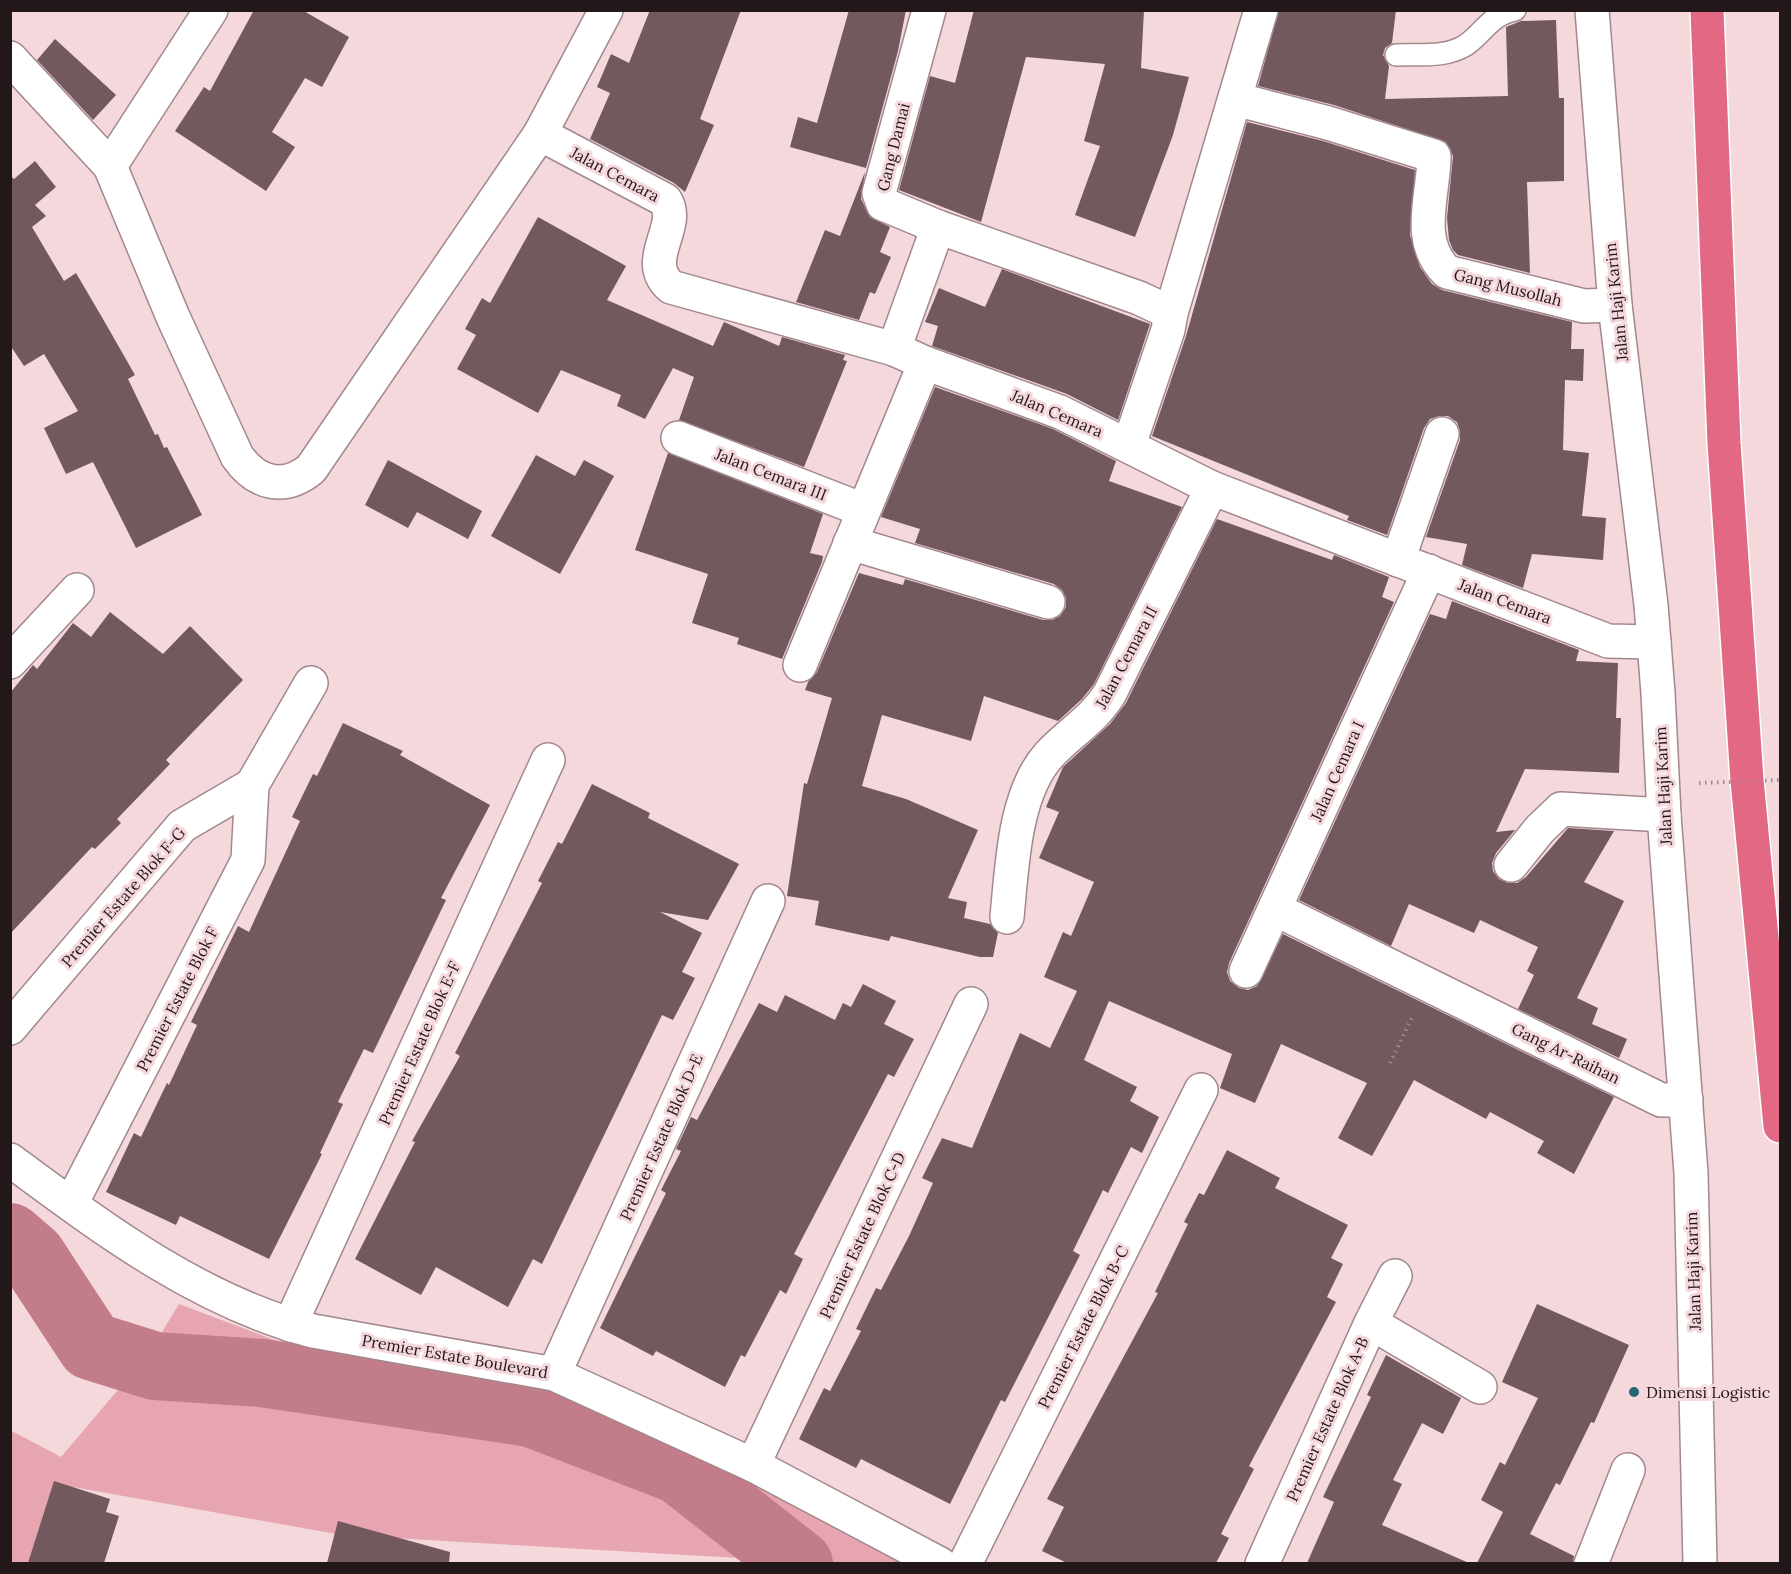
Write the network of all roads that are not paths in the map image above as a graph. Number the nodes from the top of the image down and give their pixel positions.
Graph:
1 (211, 10) edge
2 (606, 10) edge
3 (929, 10) edge
4 (1261, 10) edge
5 (1515, 10) edge
6 (1592, 10) edge
7 (1707, 10) edge
8 (1396, 55) dead end
9 (10, 58) edge
10 (1235, 99) junction
11 (540, 134) junction
12 (110, 166) junction
13 (938, 228) junction
14 (1615, 305) junction
15 (1171, 313) junction
16 (894, 349) junction
17 (925, 363) junction
18 (1442, 434) dead end
19 (678, 438) dead end
20 (1129, 445) junction
21 (1212, 488) junction
22 (863, 510) junction
23 (850, 543) junction
24 (1398, 560) junction
25 (1429, 571) junction
26 (77, 590) dead end
27 (1048, 602) dead end
28 (1654, 642) junction
29 (10, 662) edge
30 (800, 665) dead end
31 (310, 683) dead end
32 (548, 760) dead end
33 (252, 785) junction
34 (1664, 815) junction
35 (1512, 865) dead end
36 (768, 901) dead end
37 (1275, 909) junction
38 (1007, 917) dead end
39 (1246, 971) dead end
40 (971, 1004) dead end
41 (10, 1028) edge
42 (1202, 1090) dead end
43 (1686, 1100) junction
44 (1780, 1126) edge
45 (10, 1160) edge
46 (71, 1204) junction
47 (1395, 1276) dead end
48 (1371, 1323) junction
49 (290, 1325) junction
50 (554, 1374) junction
51 (1480, 1387) dead end
52 (753, 1465) junction
53 (1628, 1470) dead end
54 (940, 1563) edge
55 (965, 1563) edge
56 (1262, 1563) edge
57 (1591, 1563) edge
58 (1700, 1563) edge

1 - 12 street
2 - 11 street
3 - 13 street, Gang Damai
4 - 10 street
5 - 8 lane
6 - 14 street, Jalan Haji Karim
7 - 44 highway
9 - 12 street
10 - 14 street, Gang Musollah
10 - 15 street
11 - 12 street
11 - 16 street, Jalan Cemara
13 - 15 street, Gang Damai
13 - 16 street
14 - 28 street, Jalan Haji Karim
15 - 20 street
16 - 17 street, Jalan Cemara
17 - 20 street, Jalan Cemara
17 - 22 street
18 - 24 street
19 - 22 street, Jalan Cemara III
20 - 21 street, Jalan Cemara
21 - 24 street, Jalan Cemara
21 - 38 street, Jalan Cemara II
22 - 23 street
23 - 27 street
23 - 30 street
24 - 25 street, Jalan Cemara
25 - 28 street, Jalan Cemara
25 - 37 street, Jalan Cemara I
26 - 29 street
28 - 34 street, Jalan Haji Karim
31 - 33 street
32 - 49 street, Premier Estate Blok E-F
33 - 41 street, Premier Estate Blok F-G
33 - 46 street, Premier Estate Blok F
34 - 35 street
34 - 43 street, Jalan Haji Karim
36 - 50 street, Premier Estate Blok D-E
37 - 39 street, Jalan Cemara I
37 - 43 street, Gang Ar-Raihan
40 - 52 street, Premier Estate Blok C-D
42 - 55 street, Premier Estate Blok B-C
43 - 58 street, Jalan Haji Karim
45 - 46 street, Premier Estate Boulevard
46 - 49 street, Premier Estate Boulevard
47 - 48 street, Premier Estate Blok A-B
48 - 51 street
48 - 56 street, Premier Estate Blok A-B
49 - 50 street, Premier Estate Boulevard
50 - 52 street, Premier Estate Boulevard
52 - 54 street, Premier Estate Boulevard
53 - 57 street

